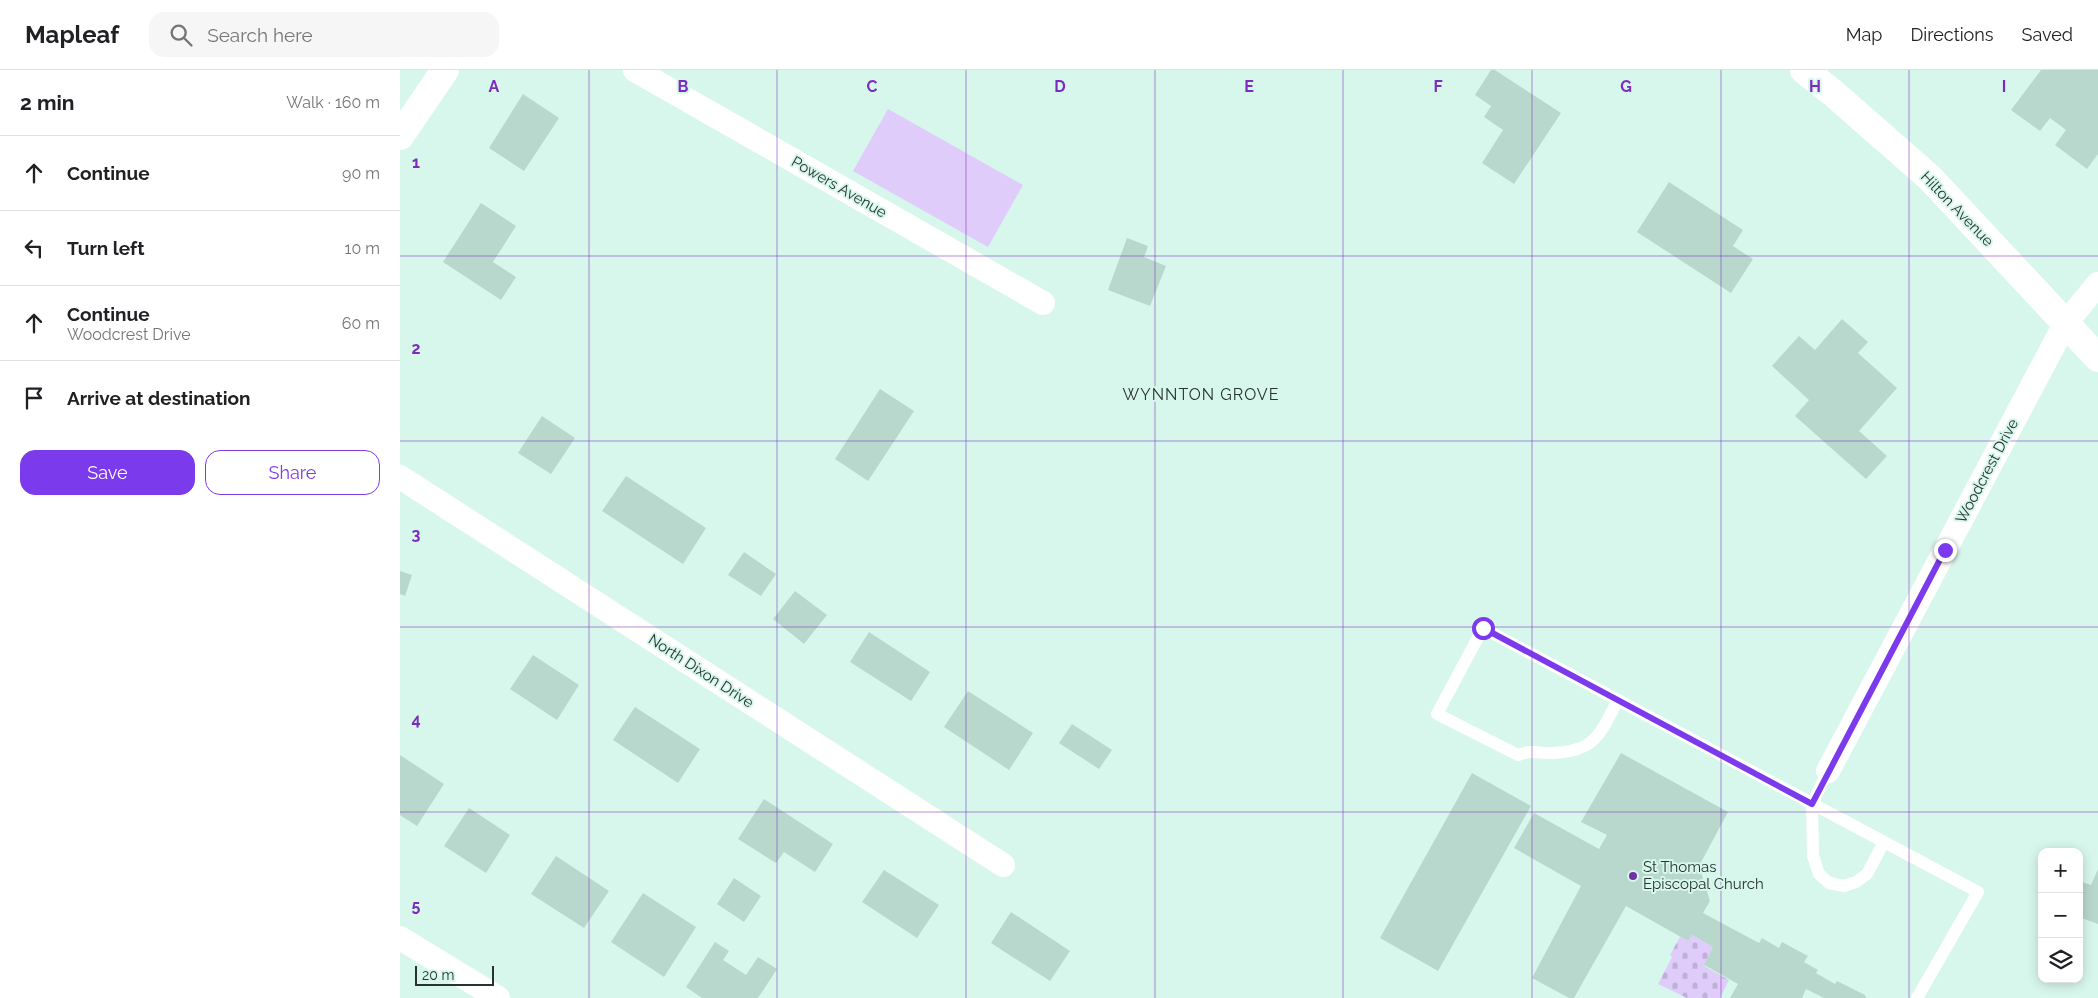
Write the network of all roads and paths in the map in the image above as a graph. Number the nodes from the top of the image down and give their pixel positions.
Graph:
1 (445, 70) edge
2 (635, 70) edge
3 (1804, 70) edge
4 (400, 136) edge
5 (2098, 284) edge
6 (1043, 303) dead end
7 (2065, 324) junction
8 (2098, 358) edge
9 (400, 477) edge
10 (1618, 700) junction
11 (1828, 771) joint
12 (1812, 804) junction
13 (1884, 842) junction
14 (1003, 865) dead end
15 (400, 938) edge
16 (498, 998) edge
17 (1917, 998) edge

1 - 4 street
2 - 6 street, Powers Avenue
3 - 7 street, Hilton Avenue
5 - 7 street, Woodcrest Drive
7 - 8 street, Hilton Avenue
7 - 11 street, Woodcrest Drive
9 - 14 street, North Dixon Drive
10 - 10 lane
10 - 12 lane
11 - 12 lane
12 - 13 lane
12 - 13 lane
13 - 17 lane
15 - 16 street

